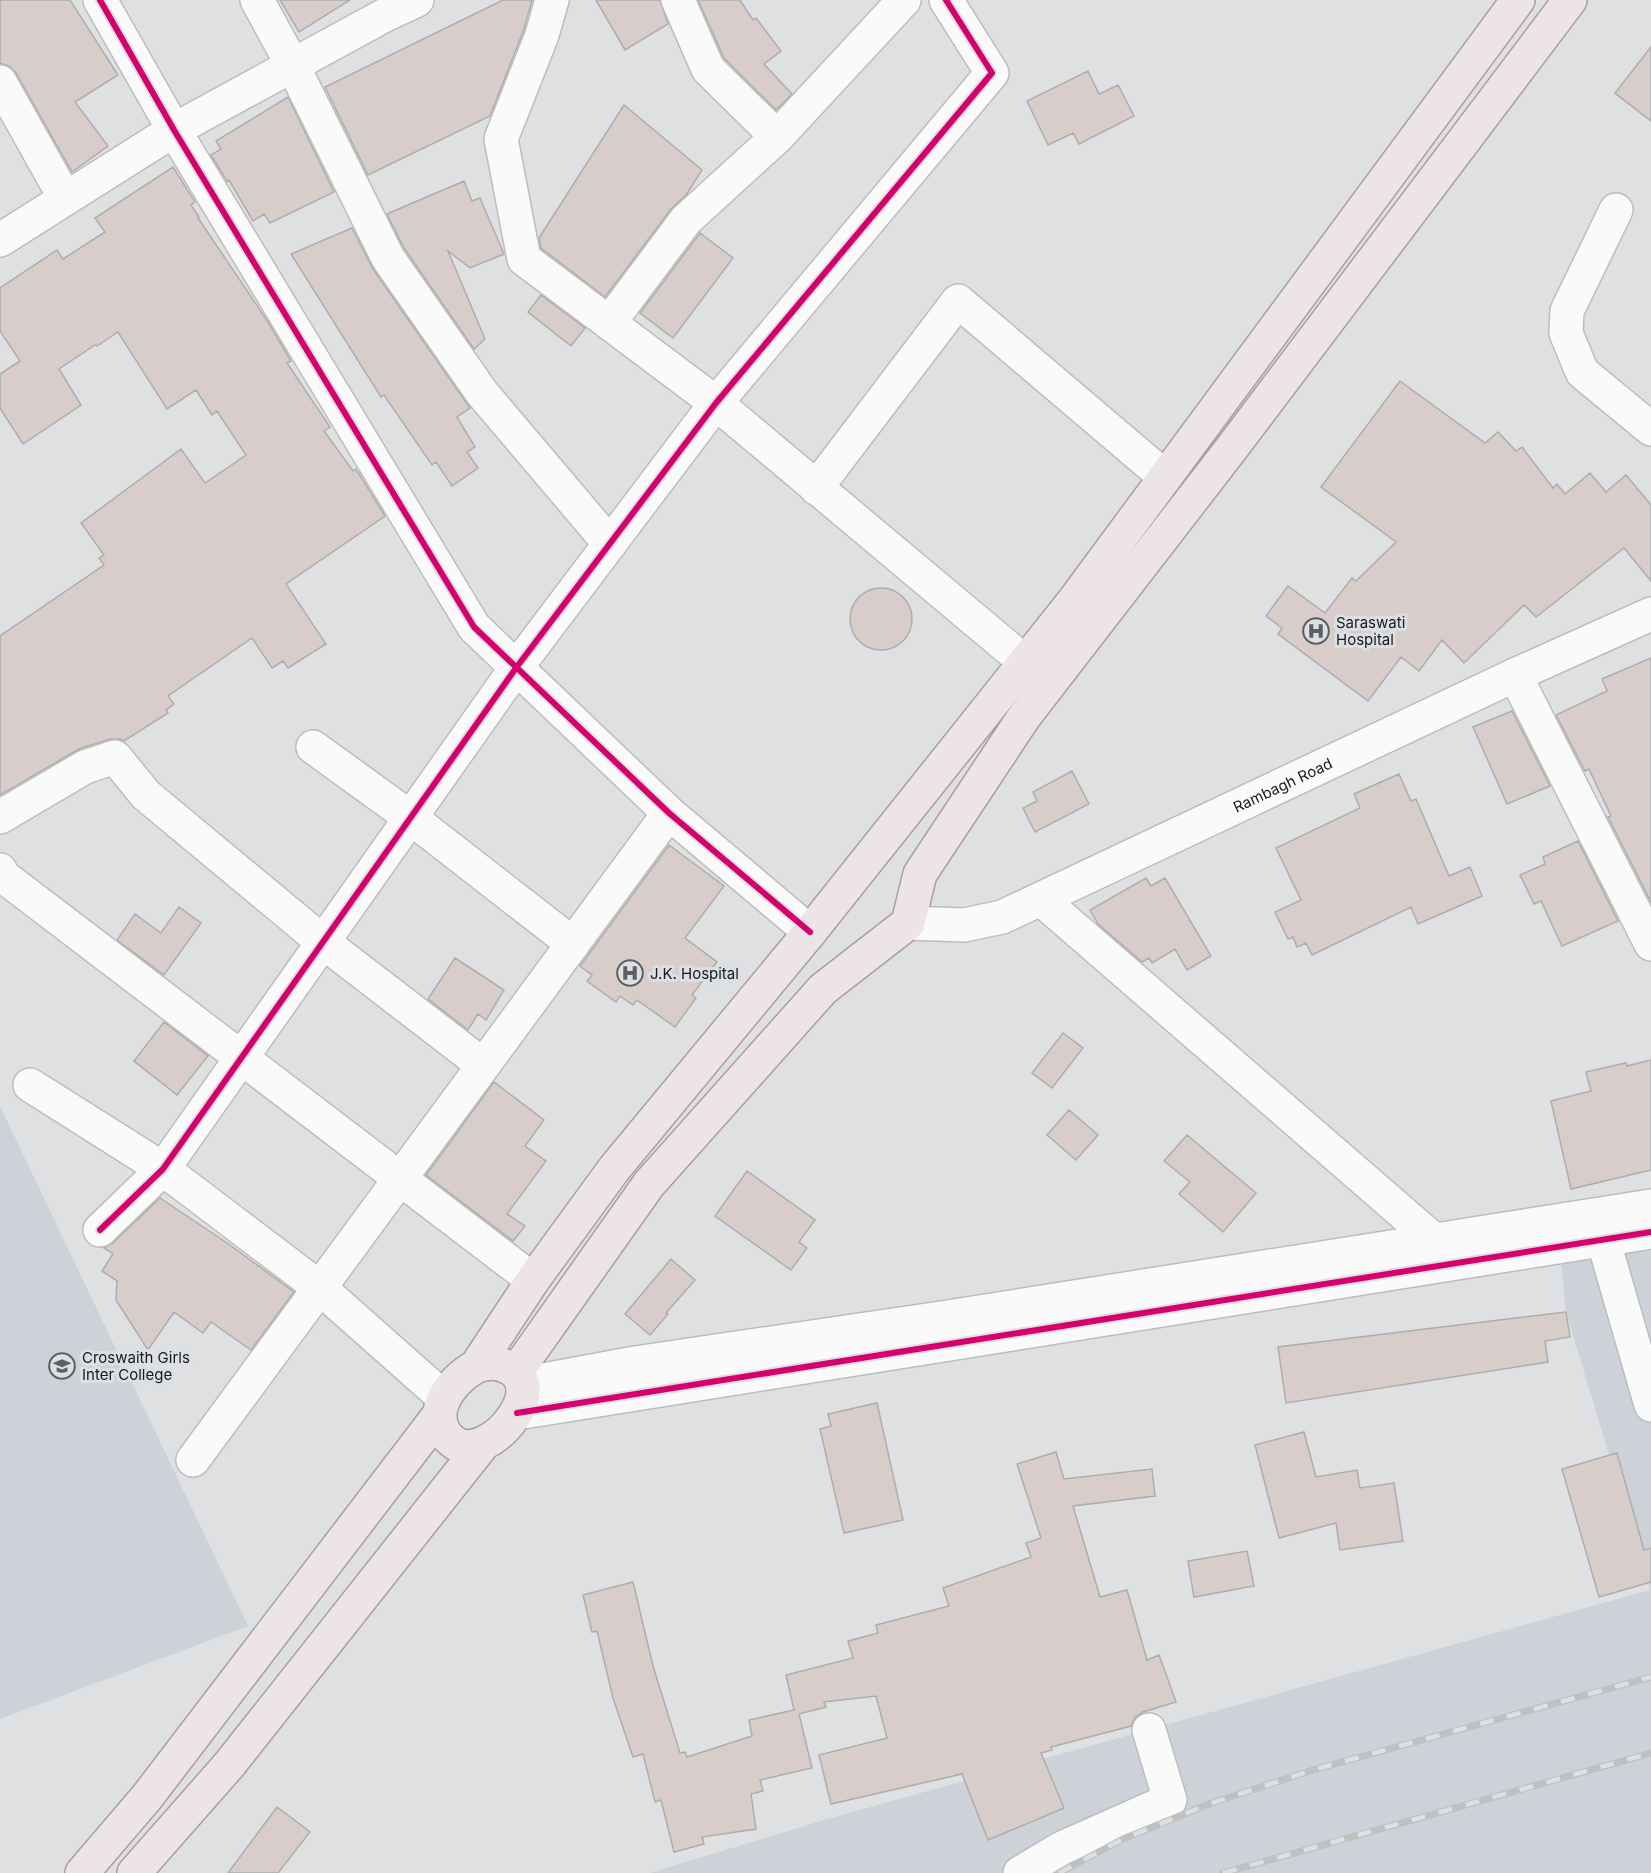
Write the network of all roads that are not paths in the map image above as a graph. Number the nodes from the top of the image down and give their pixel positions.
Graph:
1 (100, 0) edge
2 (257, 0) edge
3 (417, 0) edge
4 (552, 0) edge
5 (678, 0) edge
6 (904, 0) edge
7 (946, 0) edge
8 (1518, 0) edge
9 (1570, 0) edge
10 (381, 7) edge
11 (293, 66) junction
12 (0, 82) edge
13 (174, 130) junction
14 (777, 137) junction
15 (65, 198) junction
16 (1616, 210) dead end
17 (0, 240) edge
18 (609, 323) junction
19 (716, 404) junction
20 (1651, 429) edge
21 (1165, 477) junction
22 (816, 488) junction
23 (610, 544) junction
24 (1651, 614) edge
25 (1025, 662) junction
26 (516, 668) junction
27 (1515, 675) junction
28 (313, 747) dead end
29 (669, 813) junction
30 (0, 817) edge
31 (411, 818) junction
32 (877, 848) junction
33 (0, 870) edge
34 (920, 874) junction
35 (1042, 900) junction
36 (908, 922) junction
37 (810, 932) junction
38 (323, 942) junction
39 (573, 944) junction
40 (1651, 944) edge
41 (789, 958) junction
42 (823, 989) junction
43 (241, 1059) junction
44 (483, 1065) junction
45 (30, 1085) dead end
46 (163, 1169) junction
47 (400, 1179) junction
48 (1651, 1206) edge
49 (100, 1230) dead end
50 (1651, 1232) edge
51 (1603, 1239) junction
52 (1434, 1240) junction
53 (533, 1280) junction
54 (320, 1288) junction
55 (477, 1365) junction
56 (518, 1389) junction
57 (1651, 1405) edge
58 (441, 1406) junction
59 (483, 1444) junction
60 (193, 1460) dead end
61 (1149, 1730) dead end
62 (82, 1873) edge
63 (134, 1873) edge
64 (1020, 1873) edge

1 - 13 street
2 - 11 street
3 - 10 street
4 - 18 street
5 - 14 street
6 - 14 street
7 - 19 street
8 - 21 main road
9 - 34 main road
10 - 11 street
11 - 13 street
11 - 23 street
12 - 15 street
13 - 15 street
13 - 26 street
14 - 18 street
15 - 17 street
16 - 20 street
18 - 19 street
19 - 22 street
19 - 23 street
21 - 22 street
21 - 25 main road
22 - 25 street
23 - 26 street
24 - 27 street, Rambagh Road
25 - 32 main road
26 - 29 street
26 - 31 street
27 - 35 street, Rambagh Road
27 - 40 street
28 - 31 street
29 - 37 street
29 - 39 street
30 - 38 street
31 - 38 street
31 - 39 street
32 - 34 main road
32 - 37 main road
33 - 43 street
34 - 36 main road
35 - 36 street, Rambagh Road
35 - 52 street
36 - 42 main road
37 - 41 main road
38 - 43 street
38 - 44 street
39 - 44 street
41 - 42 main road
41 - 53 main road
42 - 56 main road
43 - 46 street
43 - 47 street
44 - 47 street
45 - 46 street
46 - 49 street
46 - 54 street
47 - 53 street
47 - 54 street
48 - 52 street
50 - 51 street
51 - 56 street
51 - 57 street
52 - 56 street
53 - 55 main road
54 - 58 street
54 - 60 street
55 - 56 main road
55 - 58 main road
56 - 59 main road
58 - 59 main road
58 - 62 main road
59 - 63 main road
61 - 64 street

